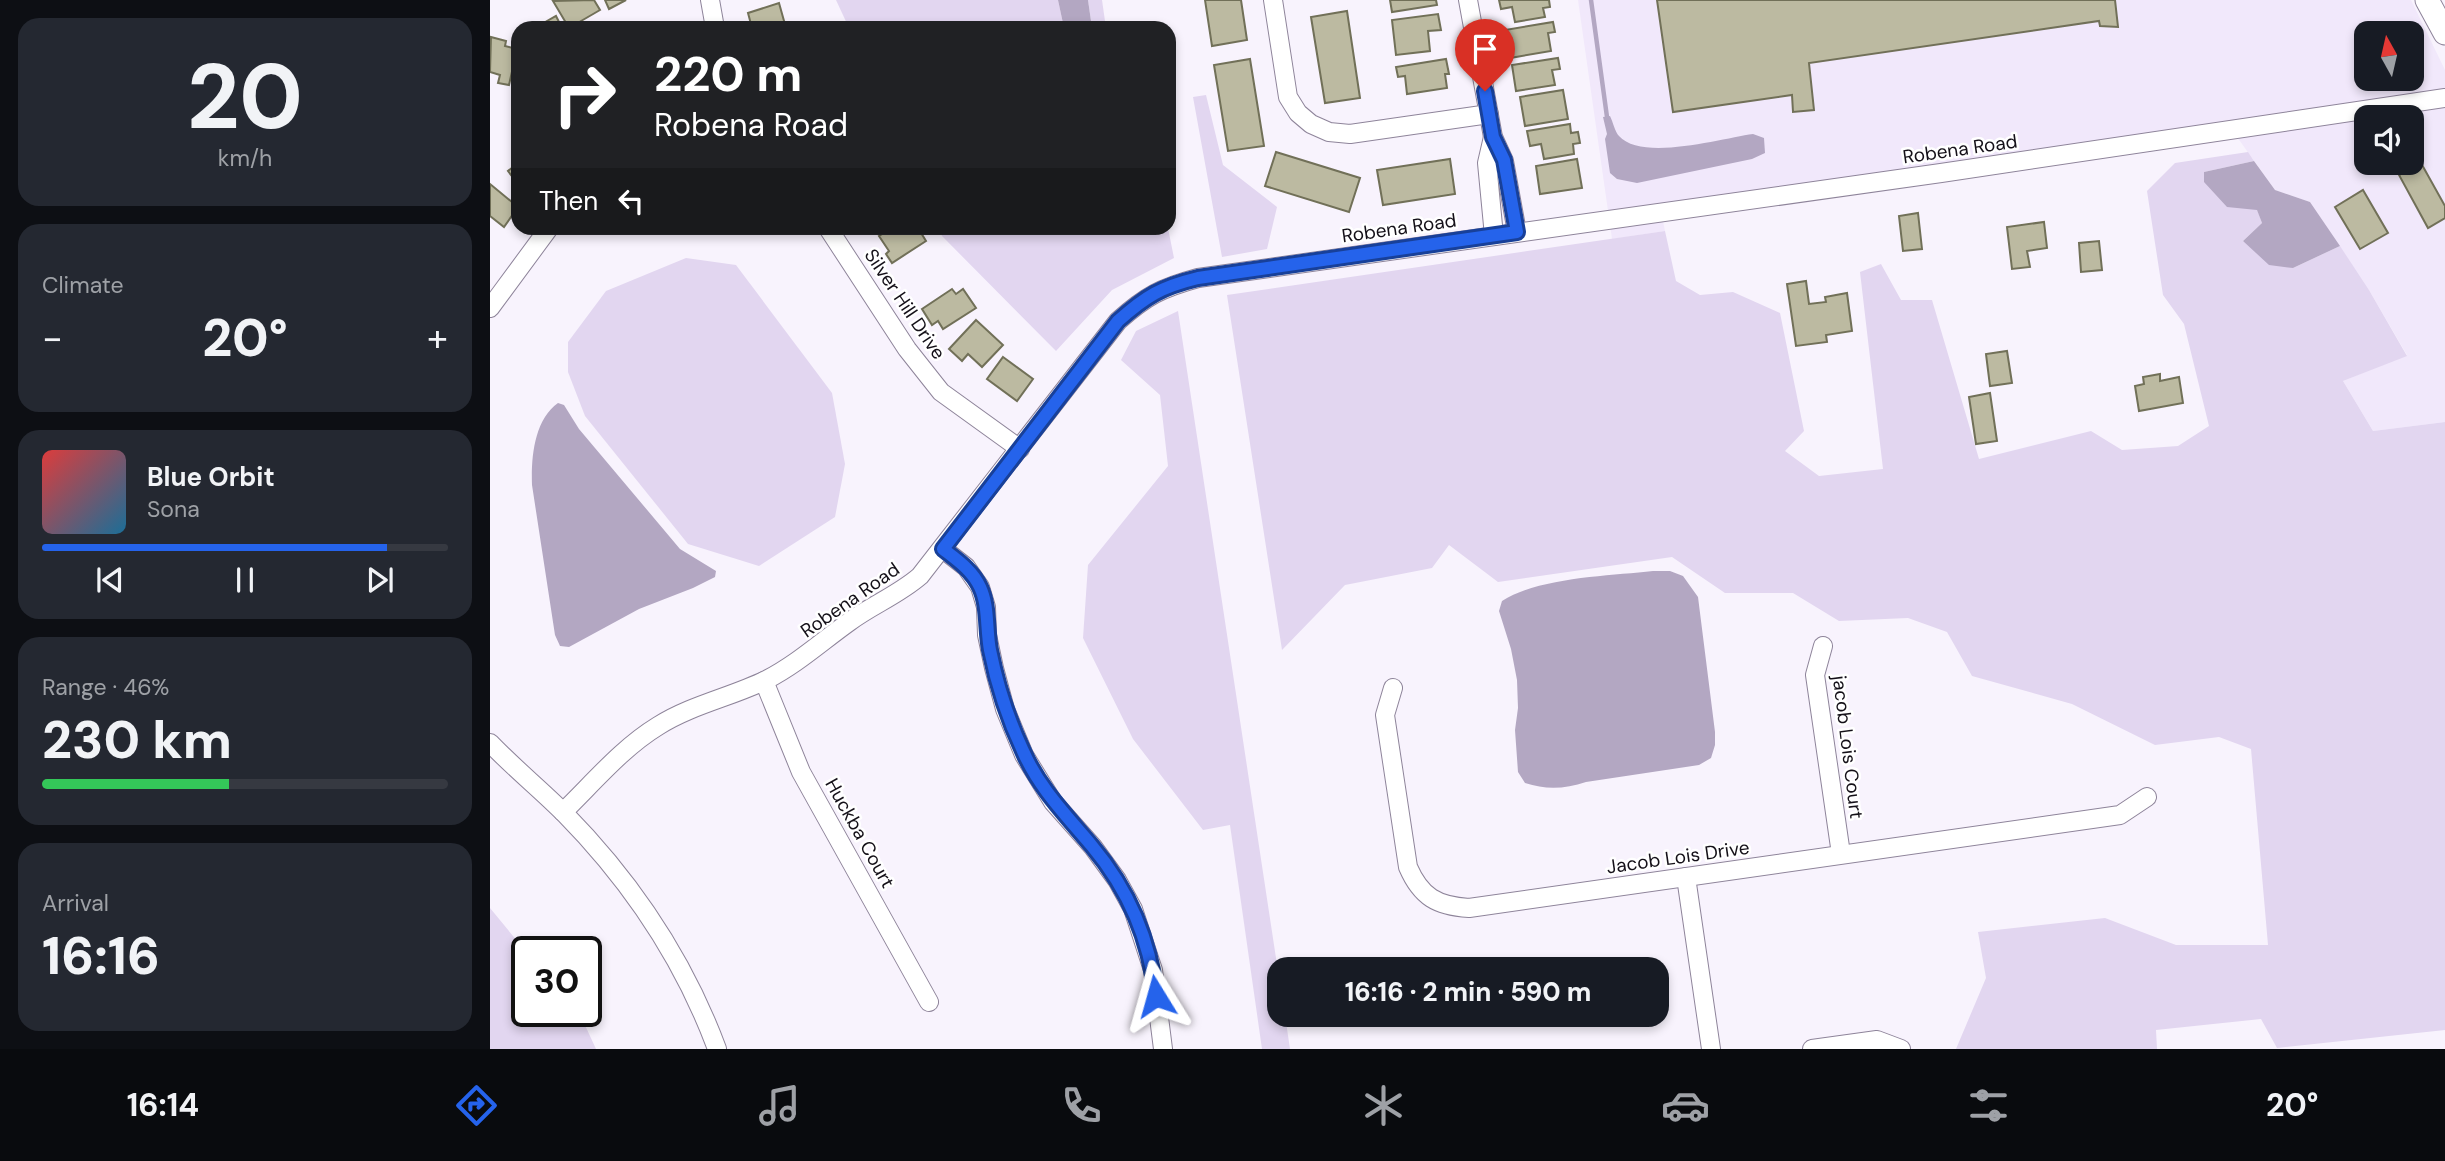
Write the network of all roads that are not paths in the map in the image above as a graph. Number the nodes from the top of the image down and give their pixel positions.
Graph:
1 (710, 0) edge
2 (1273, 0) edge
3 (1468, 0) edge
4 (2427, 0) edge
5 (714, 21) edge
6 (2445, 33) edge
7 (2445, 98) edge
8 (1489, 114) junction
9 (1493, 137) junction
10 (1517, 232) junction
11 (544, 235) edge
12 (833, 235) edge
13 (1494, 236) junction
14 (490, 308) edge
15 (1020, 449) junction
16 (943, 549) junction
17 (1824, 646) dead end
18 (764, 681) junction
19 (1393, 688) dead end
20 (490, 743) edge
21 (2147, 797) dead end
22 (563, 813) junction
23 (1841, 854) junction
24 (1686, 877) junction
25 (929, 1002) dead end
26 (717, 1049) edge
27 (1163, 1049) edge
28 (1711, 1049) edge
29 (1812, 1049) edge
30 (1901, 1049) edge

1 - 5 street
2 - 8 street
3 - 8 street
4 - 6 main road
7 - 10 street, Robena Road
8 - 9 street
9 - 10 street
9 - 13 street
10 - 13 street, Robena Road
11 - 14 street
12 - 15 street, Silver Hill Drive
13 - 15 street, Robena Road
15 - 16 street, Robena Road
16 - 18 street, Robena Road
16 - 27 street
17 - 23 street, jacob Lois Court
18 - 22 street, Robena Road
18 - 25 street, Huckba Court
19 - 24 street, Jacob Lois Drive
20 - 22 street
21 - 23 street, Jacob Lois Drive
22 - 26 street
23 - 24 street, Jacob Lois Drive
24 - 28 street
29 - 30 street

